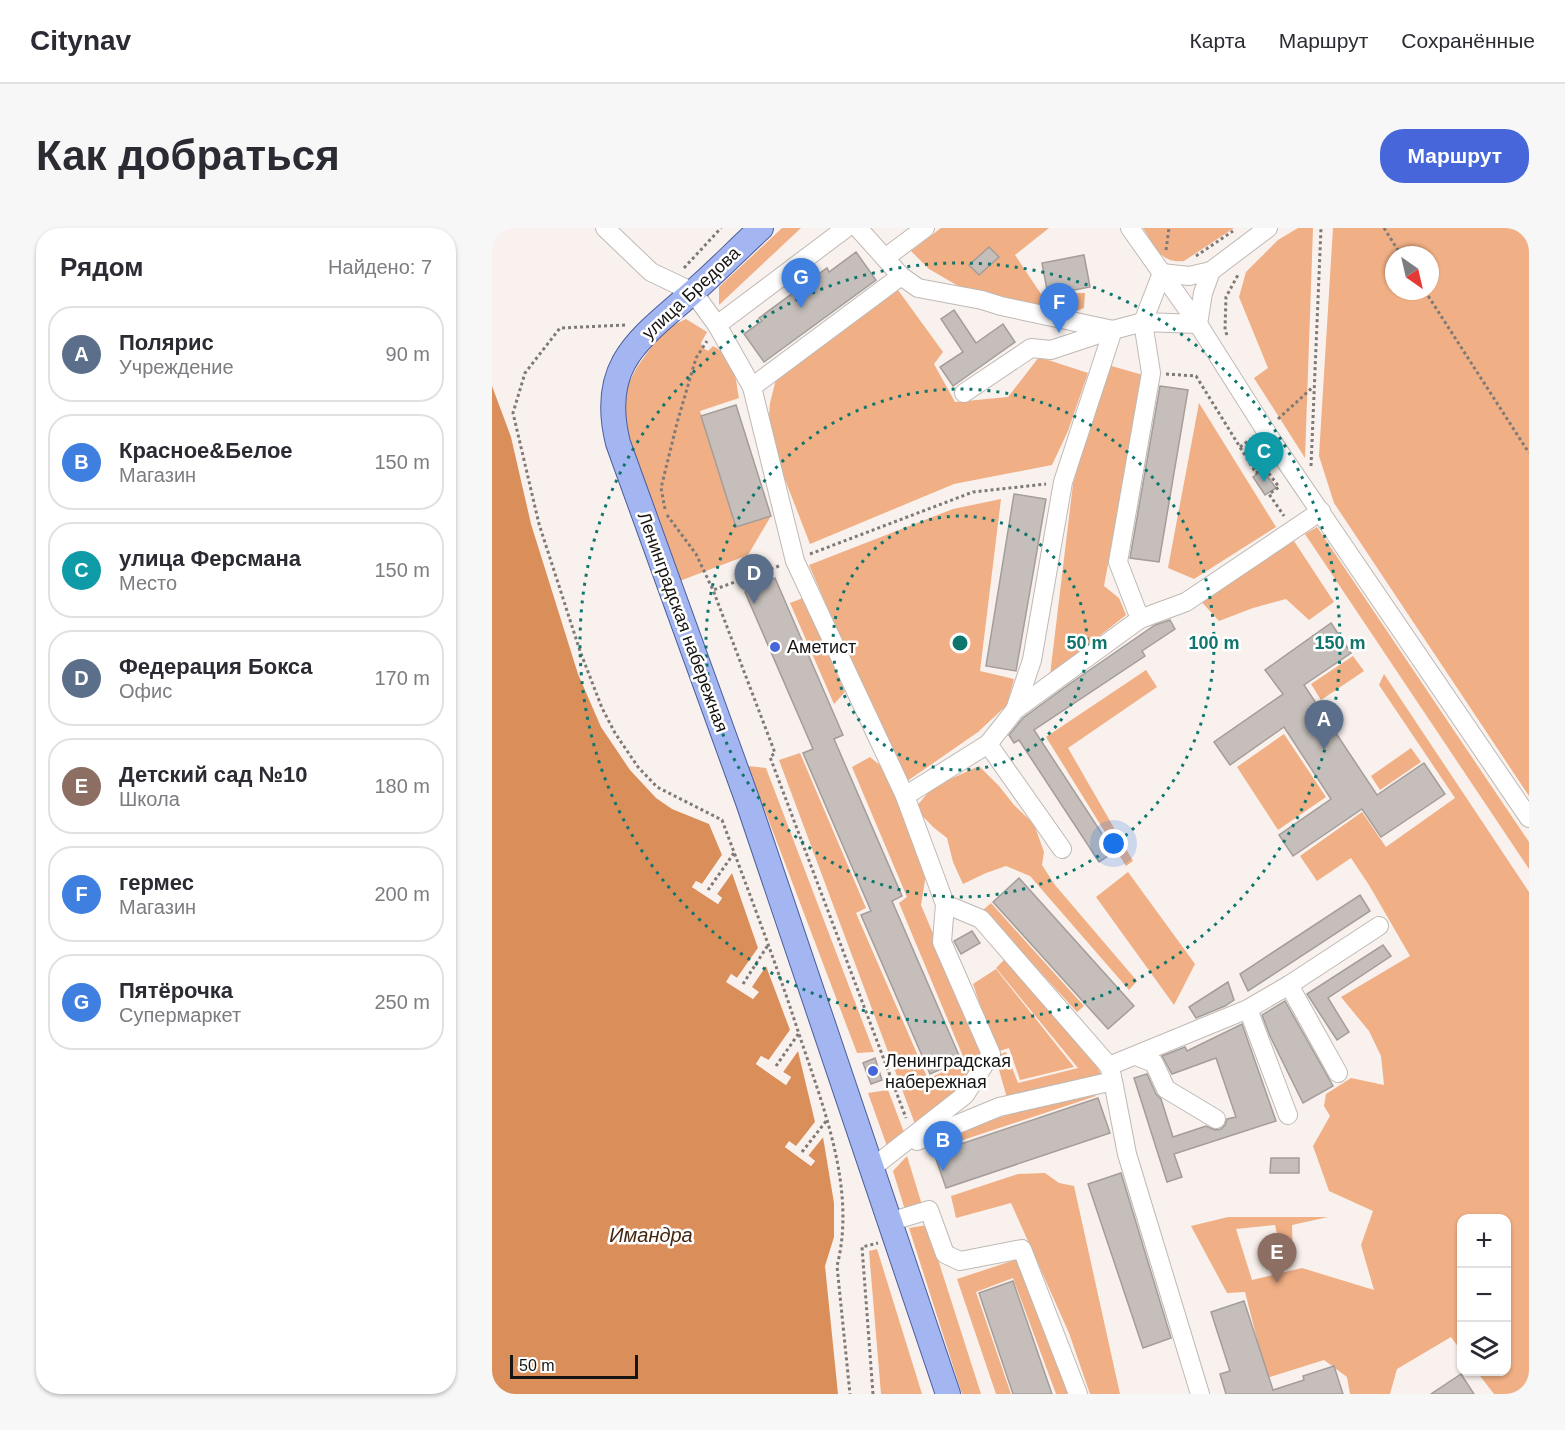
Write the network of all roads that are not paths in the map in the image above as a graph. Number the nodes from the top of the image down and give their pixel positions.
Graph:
1 (605, 228) edge
2 (761, 228) edge
3 (846, 228) edge
4 (858, 228) edge
5 (925, 228) edge
6 (1130, 228) edge
7 (1268, 228) edge
8 (885, 258) junction
9 (1164, 267) junction
10 (1211, 271) junction
11 (901, 276) junction
12 (693, 292) junction
13 (1143, 322) junction
14 (1198, 324) junction
15 (717, 325) junction
16 (1113, 330) junction
17 (624, 360) joint
18 (752, 387) junction
19 (964, 393) dead end
20 (1321, 511) junction
21 (1140, 619) junction
22 (1015, 710) junction
23 (988, 744) junction
24 (905, 796) junction
25 (1529, 818) edge
26 (1062, 849) dead end
27 (945, 904) junction
28 (1379, 926) dead end
29 (1289, 985) junction
30 (1248, 1009) junction
31 (1136, 1056) junction
32 (1338, 1073) dead end
33 (1111, 1074) junction
34 (1288, 1115) dead end
35 (1216, 1119) dead end
36 (899, 1148) junction
37 (872, 1168) junction
38 (884, 1232) junction
39 (948, 1394) edge
40 (1078, 1394) edge
41 (1200, 1394) edge

1 - 12 street
2 - 12 main road, улица Бредова
3 - 15 street
4 - 8 street
5 - 8 street
6 - 9 street
7 - 10 street
8 - 11 street
9 - 10 street
9 - 13 street
9 - 14 street
10 - 14 street
11 - 16 street
11 - 18 street
12 - 15 street
12 - 17 main road, улица Бредова
13 - 14 street
13 - 16 street
13 - 21 street
14 - 20 street
15 - 18 street
16 - 19 street
16 - 22 street
17 - 37 main road, Ленинградская набережная
18 - 24 street
20 - 21 street
20 - 25 street
21 - 22 street
22 - 23 street
23 - 24 street
23 - 26 street
24 - 27 street
27 - 33 street
27 - 36 street
28 - 29 street
29 - 30 street
29 - 32 street
30 - 31 street
30 - 34 street
31 - 33 street
31 - 35 street
33 - 36 street
33 - 41 street
36 - 37 street
37 - 38 main road, Ленинградская набережная
38 - 39 main road, Ленинградская набережная
38 - 40 street

